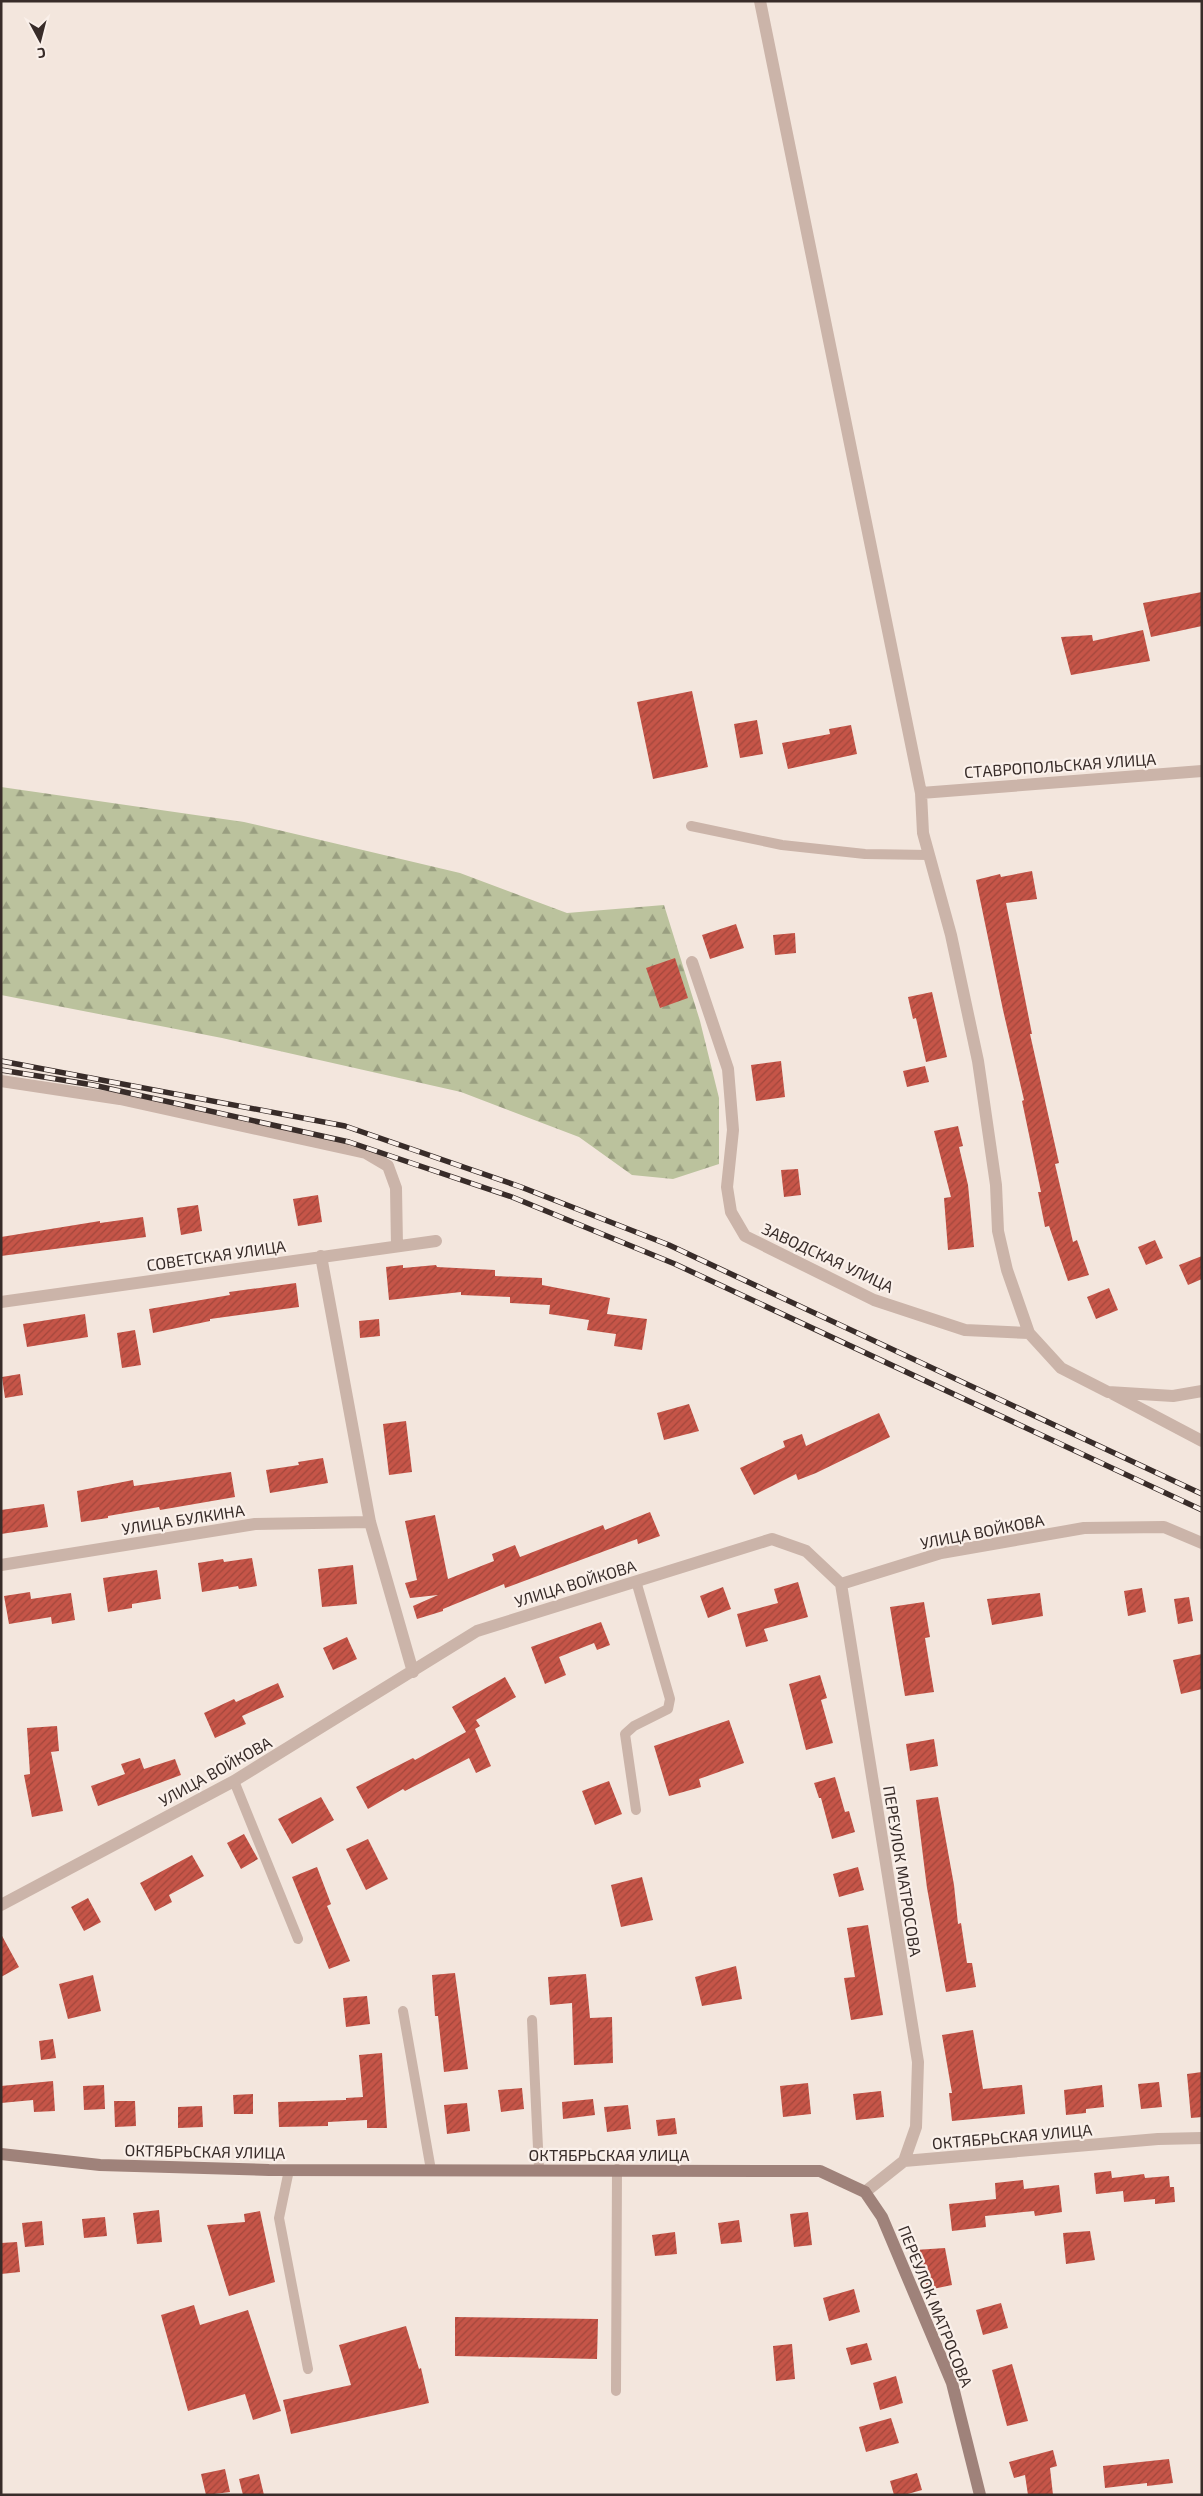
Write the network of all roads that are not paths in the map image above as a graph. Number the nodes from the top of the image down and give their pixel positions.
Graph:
1 (760, 1) edge
2 (1202, 771) edge
3 (921, 792) junction
4 (691, 826) dead end
5 (929, 855) junction
6 (692, 962) dead end
7 (1, 1081) edge
8 (436, 1241) dead end
9 (397, 1246) junction
10 (321, 1256) junction
11 (1, 1302) edge
12 (1029, 1333) junction
13 (1202, 1391) edge
14 (1108, 1392) junction
15 (1202, 1441) edge
16 (370, 1522) junction
17 (1202, 1543) edge
18 (1, 1565) edge
19 (636, 1581) junction
20 (841, 1584) junction
21 (413, 1672) junction
22 (234, 1781) junction
23 (636, 1810) dead end
24 (1, 1905) edge
25 (298, 1939) dead end
26 (403, 2011) dead end
27 (532, 2020) dead end
28 (1202, 2138) edge
29 (1, 2154) edge
30 (904, 2161) junction
31 (539, 2169) junction
32 (617, 2169) junction
33 (288, 2170) junction
34 (431, 2170) junction
35 (865, 2192) junction
36 (308, 2369) dead end
37 (616, 2391) dead end
38 (980, 2495) edge

1 - 3 street
2 - 3 street, СТАВРОПОЛЬСКАЯ УЛИЦА
3 - 5 street
4 - 5 lane
5 - 12 street
6 - 12 street, ЗАВОДСКАЯ УЛИЦА
7 - 9 street
8 - 9 street, СОВЕТСКАЯ УЛИЦА
9 - 10 street, СОВЕТСКАЯ УЛИЦА
10 - 11 street, СОВЕТСКАЯ УЛИЦА
10 - 16 street
12 - 14 street
13 - 14 street
14 - 15 street
16 - 18 street, УЛИЦА БУЛКИНА
16 - 21 street
17 - 20 street, УЛИЦА ВОЙКОВА
19 - 20 street, УЛИЦА ВОЙКОВА
19 - 21 street, УЛИЦА ВОЙКОВА
19 - 23 lane
20 - 30 street, ПЕРЕУЛОК МАТРОСОВА
21 - 22 street, УЛИЦА ВОЙКОВА
22 - 24 street, УЛИЦА ВОЙКОВА
22 - 25 lane
26 - 34 lane
27 - 31 lane
28 - 30 street, ОКТЯБРЬСКАЯ УЛИЦА
29 - 33 main road, ОКТЯБРЬСКАЯ УЛИЦА
30 - 35 street
31 - 32 main road, ОКТЯБРЬСКАЯ УЛИЦА
31 - 34 main road, ОКТЯБРЬСКАЯ УЛИЦА
32 - 35 main road, ОКТЯБРЬСКАЯ УЛИЦА
32 - 37 lane
33 - 34 main road, ОКТЯБРЬСКАЯ УЛИЦА
33 - 36 lane
35 - 38 main road, ПЕРЕУЛОК МАТРОСОВА

